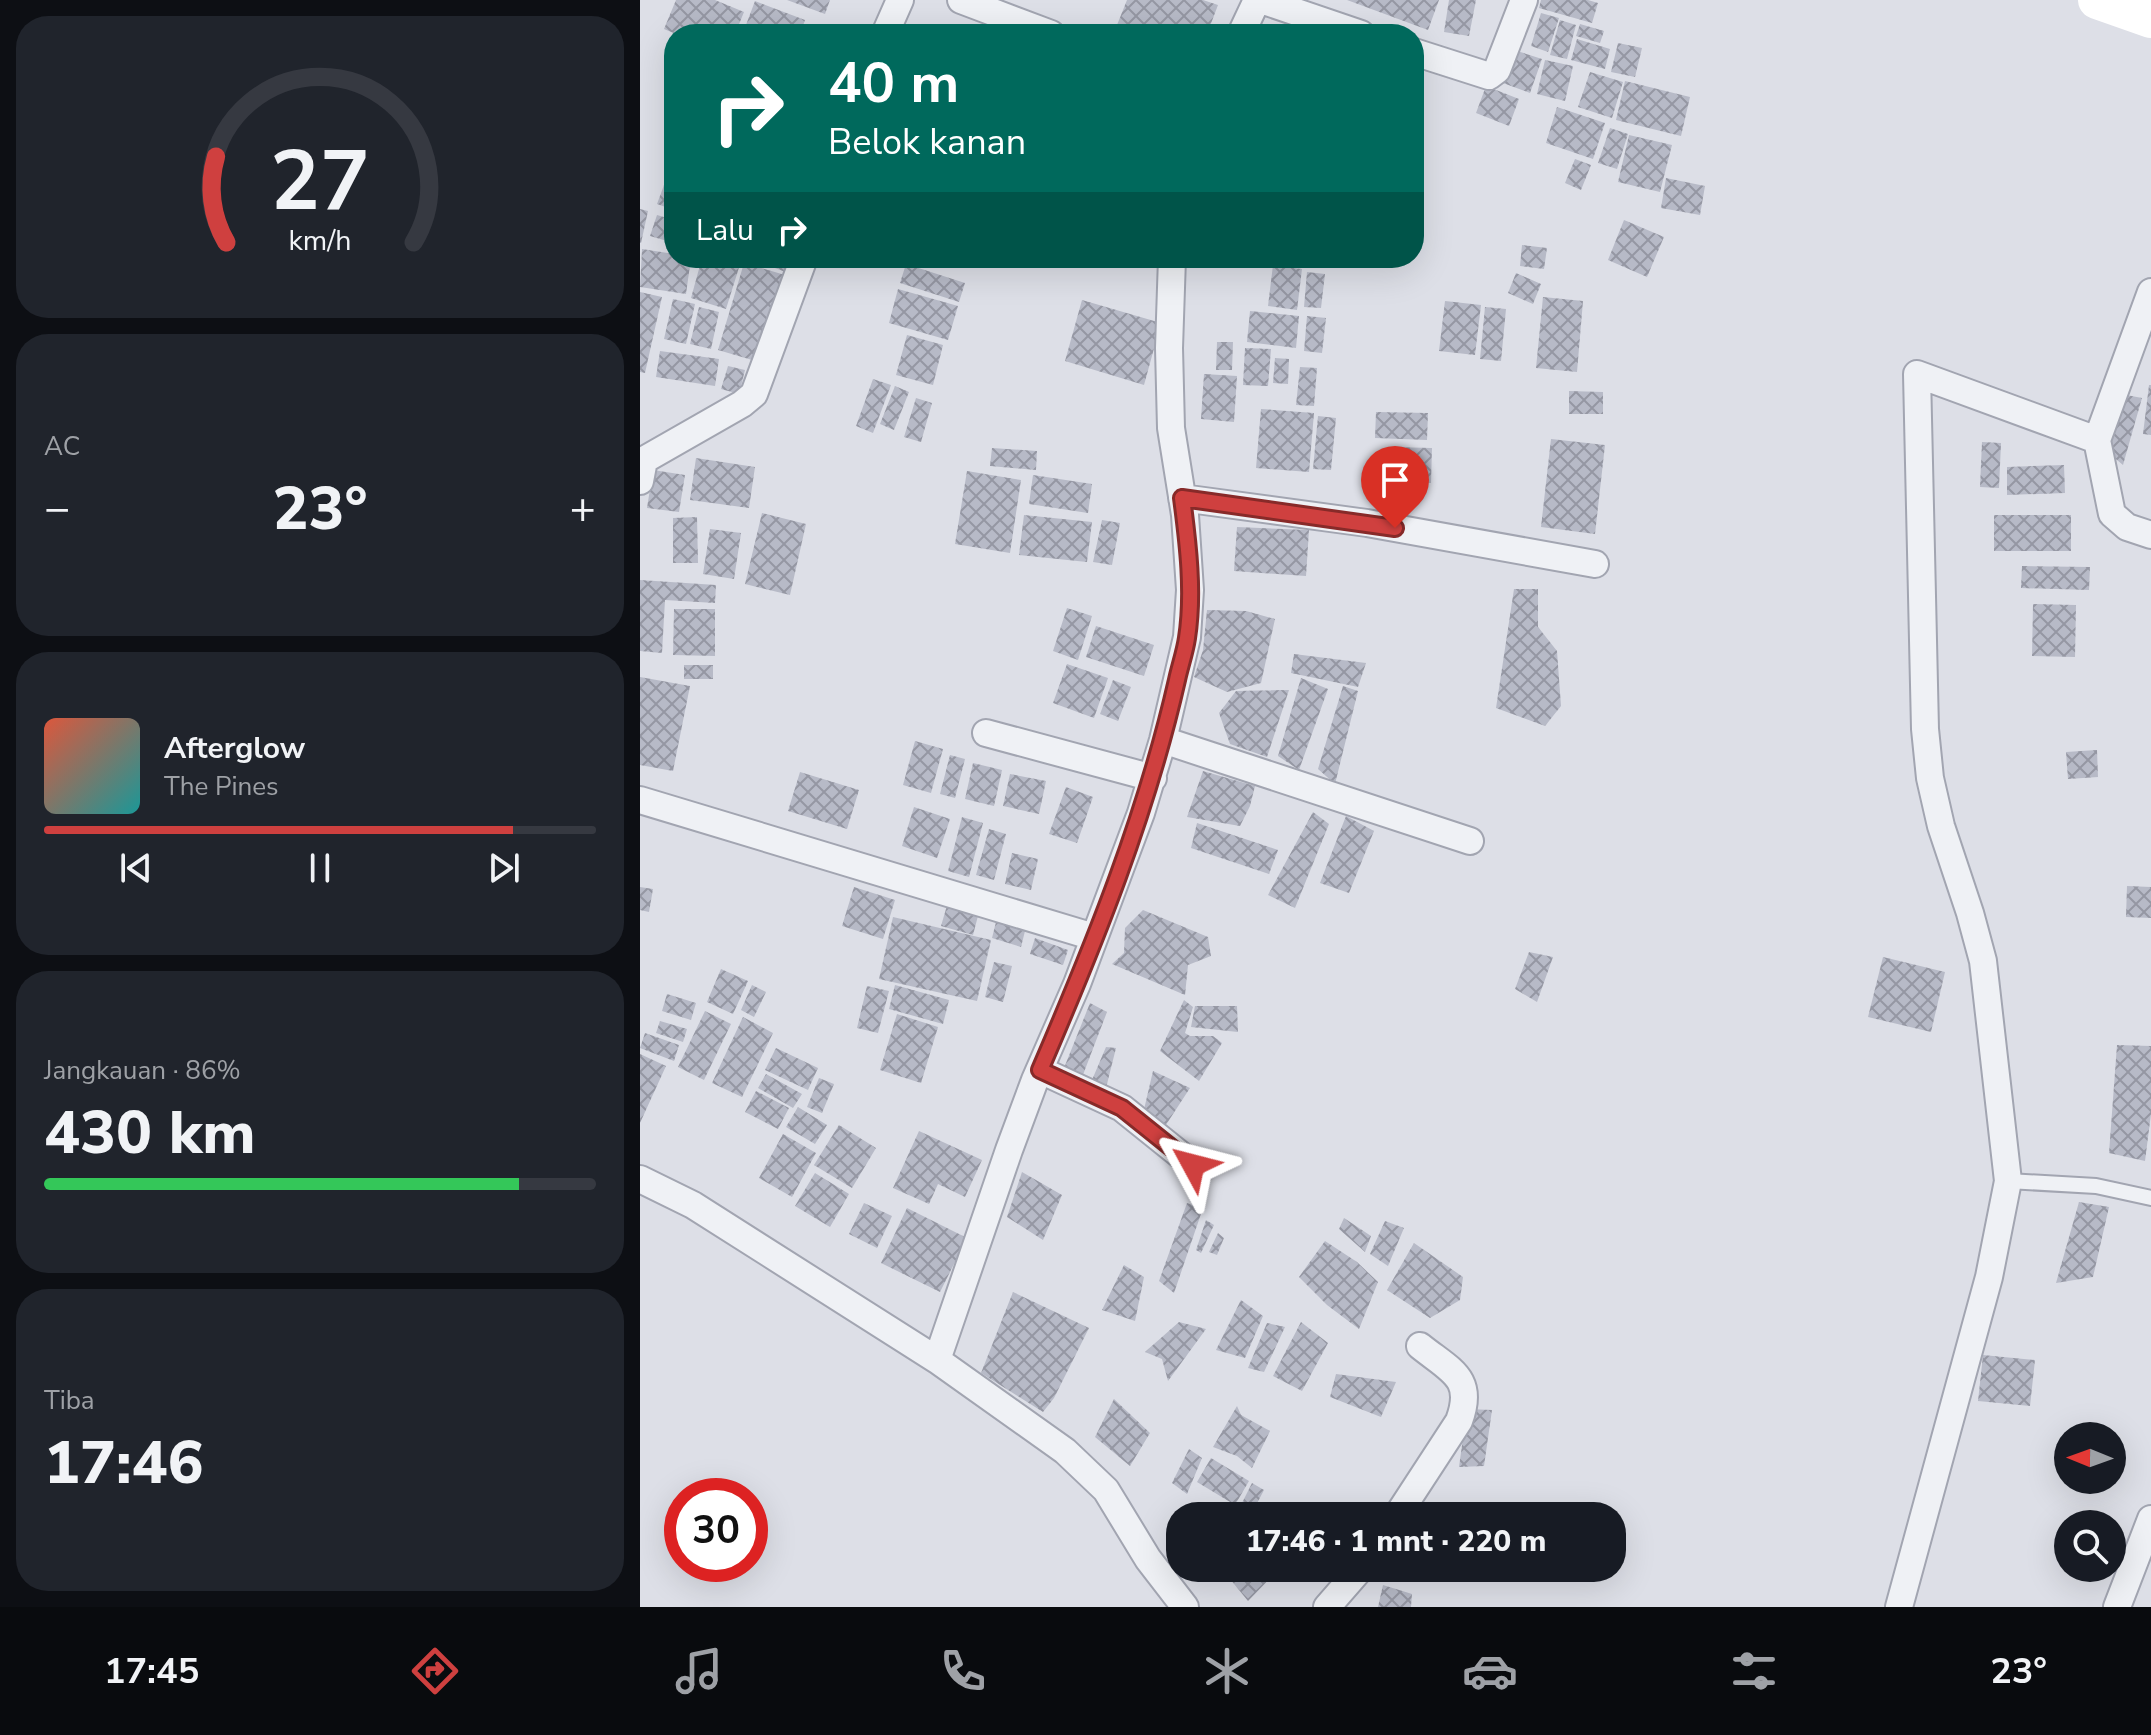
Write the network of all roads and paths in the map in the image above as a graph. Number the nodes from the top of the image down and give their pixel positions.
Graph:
1 (900, 0) edge
2 (961, 0) edge
3 (1259, 0) edge
4 (1524, 0) edge
5 (2097, 0) edge
6 (1013, 9) edge
7 (2151, 19) edge
8 (889, 24) edge
9 (1036, 24) edge
10 (1246, 24) edge
11 (1331, 24) edge
12 (1424, 55) edge
13 (800, 268) edge
14 (1172, 268) edge
15 (2151, 292) edge
16 (2097, 440) junction
17 (641, 466) edge
18 (1182, 498) junction
19 (2151, 535) edge
20 (1595, 564) dead end
21 (986, 733) dead end
22 (1163, 740) junction
23 (1153, 778) junction
24 (640, 800) edge
25 (1470, 841) dead end
26 (1094, 937) junction
27 (1040, 1070) junction
28 (1193, 1165) dead end
29 (640, 1179) edge
30 (2008, 1181) junction
31 (2151, 1198) edge
32 (1420, 1346) dead end
33 (937, 1360) junction
34 (1406, 1502) edge
35 (2151, 1519) edge
36 (1349, 1582) edge
37 (1907, 1604) edge
38 (1185, 1607) edge
39 (1327, 1607) edge
40 (2117, 1607) edge

1 - 8 street
2 - 6 street
3 - 10 street
3 - 11 street
4 - 12 street
5 - 7 main road
6 - 9 street
13 - 17 street
14 - 18 street
15 - 16 street
16 - 19 street
16 - 30 street
18 - 20 street
18 - 22 street
21 - 23 street
22 - 23 street
22 - 25 street
23 - 26 street
24 - 26 street
26 - 27 street
27 - 28 street
27 - 33 street
29 - 33 street
30 - 31 lane
30 - 37 street
32 - 34 street
33 - 38 street
35 - 40 street
36 - 39 street

